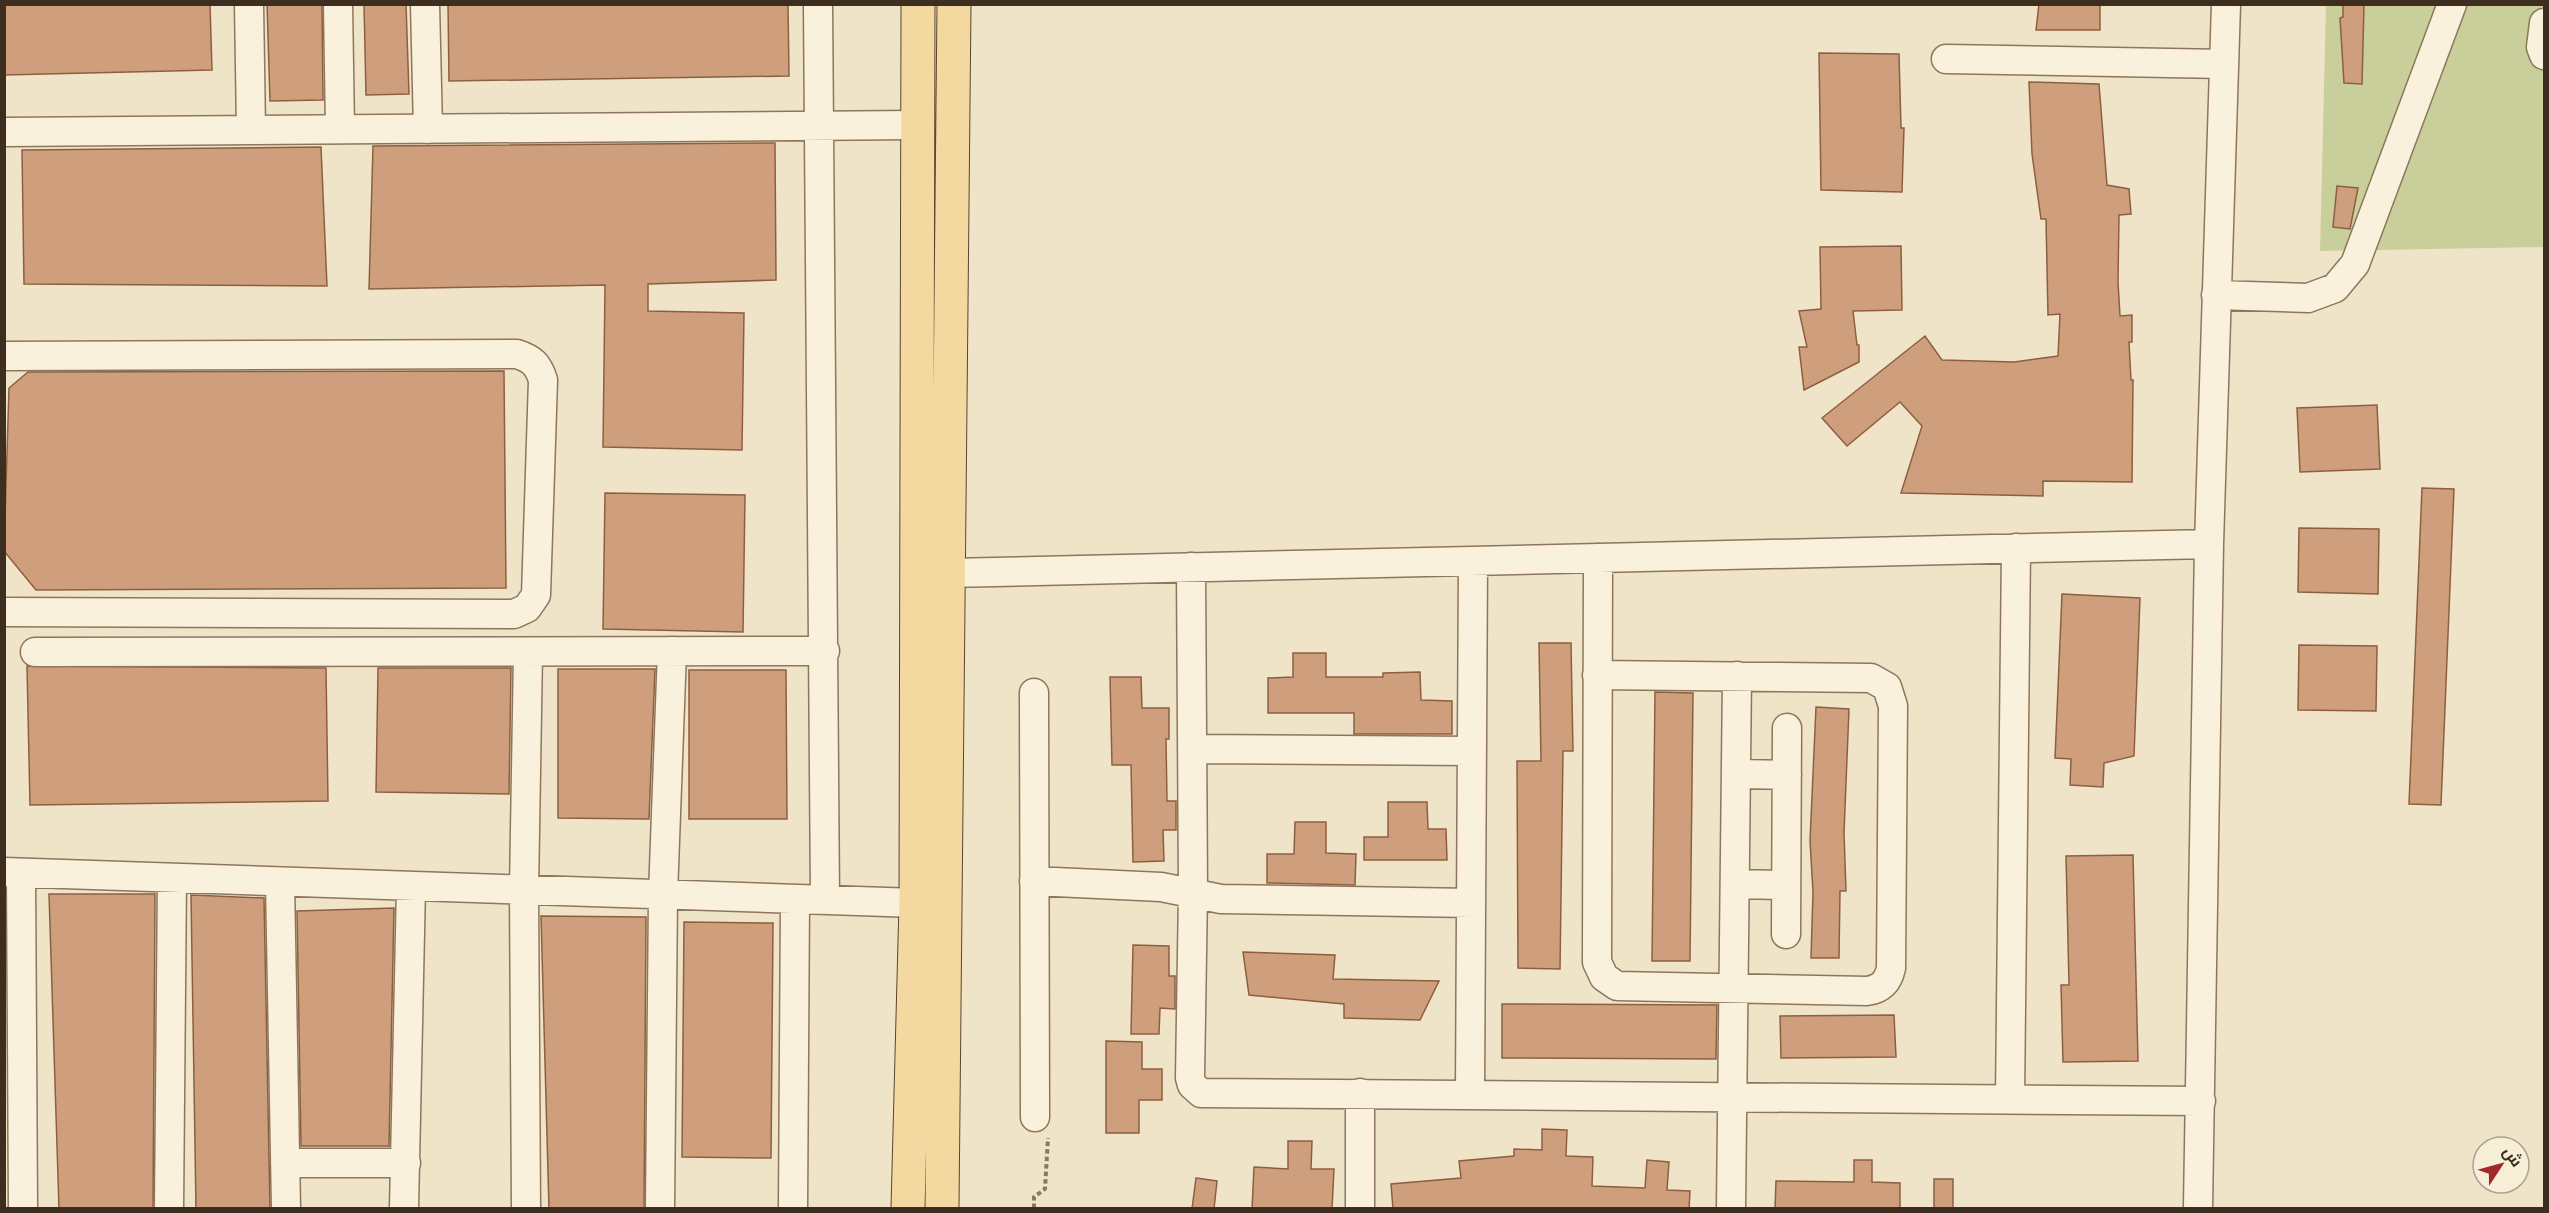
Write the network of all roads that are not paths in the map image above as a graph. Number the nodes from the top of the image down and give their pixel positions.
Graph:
1 (249, 4) edge
2 (338, 4) edge
3 (425, 4) edge
4 (818, 4) edge
5 (918, 4) edge
6 (954, 4) edge
7 (2226, 4) edge
8 (2452, 4) edge
9 (2544, 23) edge
10 (2544, 55) edge
11 (1946, 59) dead end
12 (2224, 64) junction
13 (820, 125) junction
14 (916, 125) junction
15 (340, 129) junction
16 (428, 129) junction
17 (251, 130) junction
18 (4, 132) edge
19 (2216, 295) junction
20 (4, 356) edge
21 (2209, 544) junction
22 (2016, 548) junction
23 (1598, 558) junction
24 (1473, 561) junction
25 (1191, 567) junction
26 (948, 573) junction
27 (4, 612) edge
28 (672, 651) junction
29 (825, 651) junction
30 (35, 652) dead end
31 (528, 652) junction
32 (1597, 675) junction
33 (1737, 676) junction
34 (1034, 693) dead end
35 (1787, 728) dead end
36 (1192, 749) junction
37 (1472, 752) junction
38 (1736, 774) junction
39 (1787, 775) junction
40 (13, 873) edge
41 (172, 878) junction
42 (1034, 881) junction
43 (280, 882) junction
44 (1736, 884) junction
45 (1786, 885) junction
46 (411, 886) junction
47 (524, 890) junction
48 (1193, 892) junction
49 (663, 895) junction
50 (795, 899) junction
51 (825, 900) junction
52 (916, 903) junction
53 (1471, 903) junction
54 (1786, 934) dead end
55 (1735, 988) junction
56 (1360, 1093) junction
57 (1470, 1093) junction
58 (1732, 1098) junction
59 (2010, 1099) junction
60 (2201, 1101) junction
61 (1035, 1117) road end
62 (285, 1163) junction
63 (406, 1164) junction
64 (24, 1209) edge
65 (169, 1209) edge
66 (286, 1209) edge
67 (404, 1209) edge
68 (526, 1209) edge
69 (660, 1209) edge
70 (793, 1209) edge
71 (908, 1209) edge
72 (942, 1209) edge
73 (1360, 1209) edge
74 (1731, 1209) edge
75 (2198, 1209) edge

1 - 17 street
2 - 15 street
3 - 16 street
4 - 13 street
5 - 14 main road
6 - 26 main road
7 - 12 street
8 - 19 street
9 - 10 street
11 - 12 street
12 - 19 street
13 - 14 street
13 - 16 street
13 - 29 street
14 - 52 main road
15 - 16 street
15 - 17 street
17 - 18 street
19 - 21 street
20 - 27 street
21 - 22 street
21 - 60 street
22 - 23 street
22 - 59 street
23 - 24 street
23 - 32 street
24 - 25 street
24 - 37 street
25 - 26 street
25 - 36 street
26 - 72 main road
28 - 29 street
28 - 31 street
28 - 49 street
29 - 51 street
30 - 31 street
31 - 47 street
32 - 33 street
32 - 55 street
33 - 38 street
33 - 55 street
34 - 42 street
35 - 39 street
36 - 37 street
36 - 48 street
37 - 53 street
38 - 39 street
38 - 44 street
39 - 45 street
40 - 41 street
40 - 64 street
41 - 43 street
41 - 65 street
42 - 48 street
42 - 61 street
43 - 46 street
43 - 62 street
44 - 45 street
44 - 55 street
45 - 54 street
46 - 47 street
46 - 63 street
47 - 49 street
47 - 68 street
48 - 53 street
48 - 56 street
49 - 50 street
49 - 69 street
50 - 51 street
50 - 70 street
51 - 52 street
52 - 71 main road
53 - 57 street
55 - 58 street
56 - 57 street
56 - 73 street
57 - 58 street
58 - 59 street
58 - 74 street
59 - 60 street
60 - 75 street
62 - 63 street
62 - 66 street
63 - 67 street

